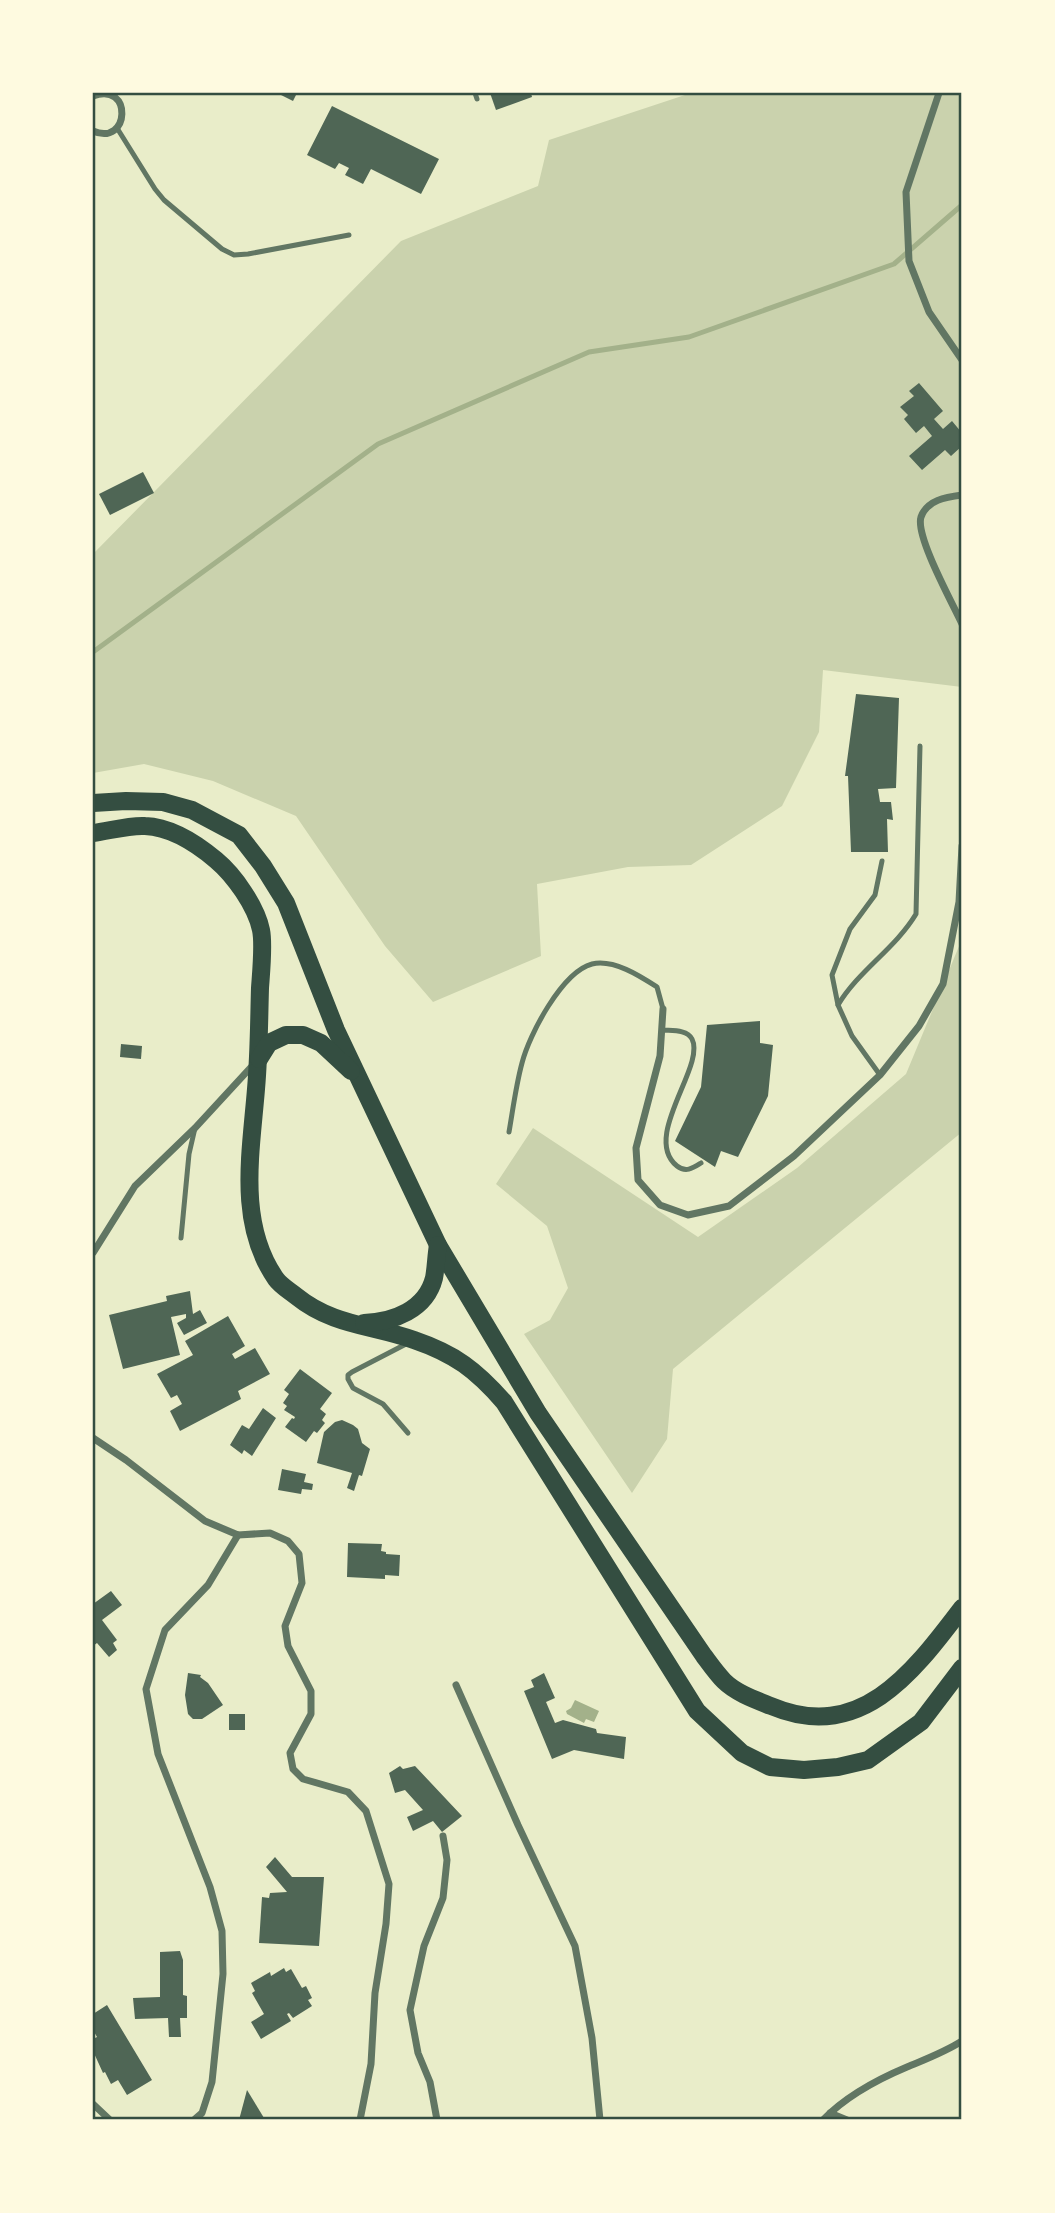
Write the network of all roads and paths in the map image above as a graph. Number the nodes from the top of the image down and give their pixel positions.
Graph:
1 (939, 93) edge
2 (93, 95) edge
3 (117, 128) junction
4 (93, 131) edge
5 (349, 235) dead end
6 (959, 353) edge
7 (962, 360) edge
8 (962, 495) edge
9 (962, 624) edge
10 (920, 746) dead end
11 (93, 803) edge
12 (93, 834) edge
13 (962, 846) edge
14 (882, 861) dead end
15 (838, 1005) junction
16 (663, 1009) joint
17 (662, 1030) junction
18 (258, 1060) junction
19 (880, 1075) junction
20 (356, 1076) junction
21 (195, 1128) junction
22 (509, 1132) dead end
23 (701, 1163) dead end
24 (181, 1238) dead end
25 (438, 1245) junction
26 (93, 1253) edge
27 (346, 1323) junction
28 (414, 1339) junction
29 (408, 1433) dead end
30 (93, 1438) edge
31 (238, 1535) junction
32 (962, 1608) edge
33 (962, 1668) edge
34 (456, 1685) dead end
35 (443, 1836) dead end
36 (962, 2041) edge
37 (93, 2104) edge
38 (830, 2113) junction
39 (110, 2120) edge
40 (194, 2120) edge
41 (360, 2120) edge
42 (437, 2120) edge
43 (600, 2120) edge
44 (822, 2120) edge
45 (847, 2120) edge

1 - 6 street
2 - 3 street
3 - 4 street
3 - 5 lane
6 - 7 street
8 - 9 street
10 - 15 lane
11 - 20 main road
12 - 18 main road
13 - 19 street
14 - 15 lane
15 - 19 lane
16 - 17 street
16 - 22 lane
17 - 19 street
17 - 23 lane
18 - 20 main road
18 - 21 street
18 - 27 main road
20 - 25 main road
21 - 24 lane
21 - 26 street
25 - 27 main road
25 - 32 main road
27 - 28 main road
28 - 29 lane
28 - 33 main road
30 - 31 street
31 - 40 street
31 - 41 street
34 - 43 street
35 - 42 street
36 - 38 street
37 - 39 street
38 - 44 street
38 - 45 street

